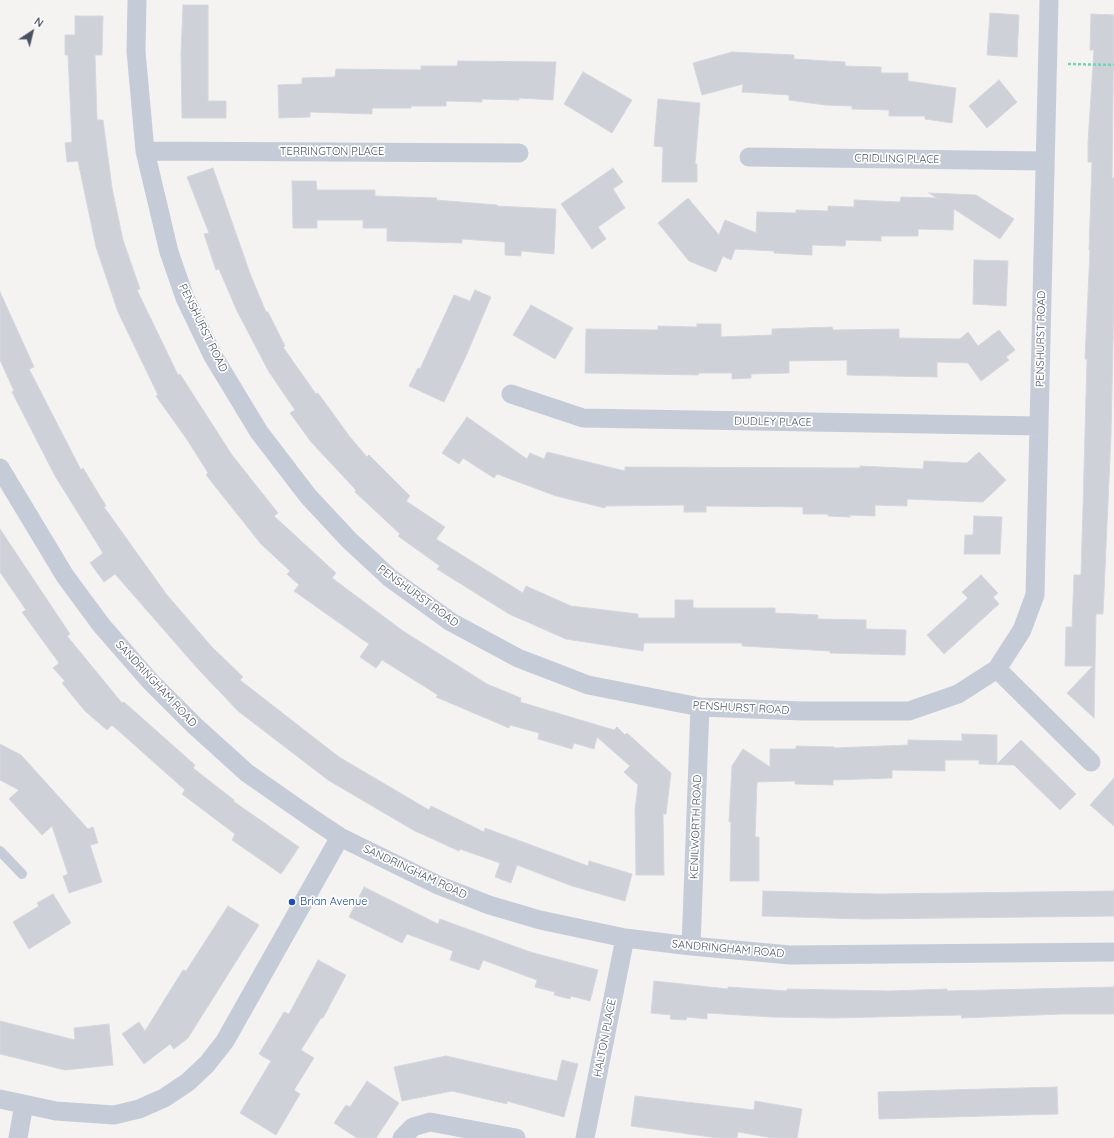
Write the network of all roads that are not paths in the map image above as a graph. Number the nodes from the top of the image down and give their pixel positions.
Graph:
1 (137, 0) edge
2 (1049, 0) edge
3 (145, 151) junction
4 (519, 153) dead end
5 (749, 156) dead end
6 (1045, 161) junction
7 (511, 394) dead end
8 (1039, 426) junction
9 (0, 468) edge
10 (997, 669) junction
11 (700, 707) junction
12 (1091, 762) dead end
13 (340, 837) junction
14 (0, 851) edge
15 (22, 874) dead end
16 (625, 938) junction
17 (691, 946) junction
18 (1114, 952) edge
19 (0, 1099) edge
20 (24, 1104) junction
21 (18, 1138) edge
22 (402, 1138) edge
23 (516, 1138) edge
24 (585, 1138) edge

1 - 3 street, PENSHURST ROAD
2 - 6 street, PENSHURST ROAD
3 - 4 street, TERRINGTON PLACE
3 - 11 street, PENSHURST ROAD
5 - 6 street, CRIDLING PLACE
6 - 8 street, PENSHURST ROAD
7 - 8 street, DUDLEY PLACE
8 - 10 street, PENSHURST ROAD
9 - 13 street, SANDRINGHAM ROAD
10 - 11 street, PENSHURST ROAD
10 - 12 street
11 - 17 street, KENILWORTH ROAD
13 - 16 street, SANDRINGHAM ROAD
13 - 20 street
14 - 15 lane
16 - 17 street, SANDRINGHAM ROAD
16 - 24 street, HALTON PLACE
17 - 18 street, SANDRINGHAM ROAD
19 - 20 street
20 - 21 street
22 - 23 street

